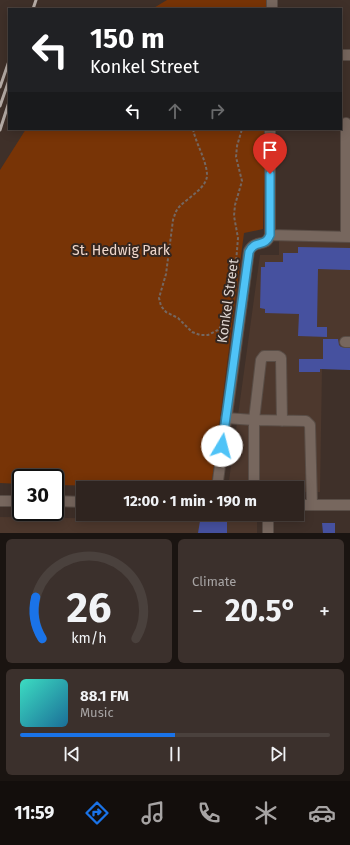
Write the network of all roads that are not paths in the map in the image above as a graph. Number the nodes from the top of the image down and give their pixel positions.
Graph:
1 (346, 123) edge
2 (270, 130) edge
3 (270, 235) junction
4 (348, 236) edge
5 (226, 418) junction
6 (254, 420) junction
7 (282, 420) junction
8 (218, 481) edge
9 (254, 481) edge
10 (0, 501) edge
11 (12, 501) edge
12 (64, 501) edge
13 (76, 502) edge
14 (304, 505) edge
15 (312, 505) junction
16 (350, 505) edge
17 (268, 521) edge
18 (268, 533) edge

1 - 4 street
2 - 3 street
3 - 4 street
3 - 5 street, Konkel Street
5 - 6 street
5 - 8 street, Konkel Street
6 - 7 street
6 - 7 street
6 - 9 street
7 - 15 street
10 - 11 street
12 - 13 street
14 - 15 street
15 - 16 street
17 - 18 street

